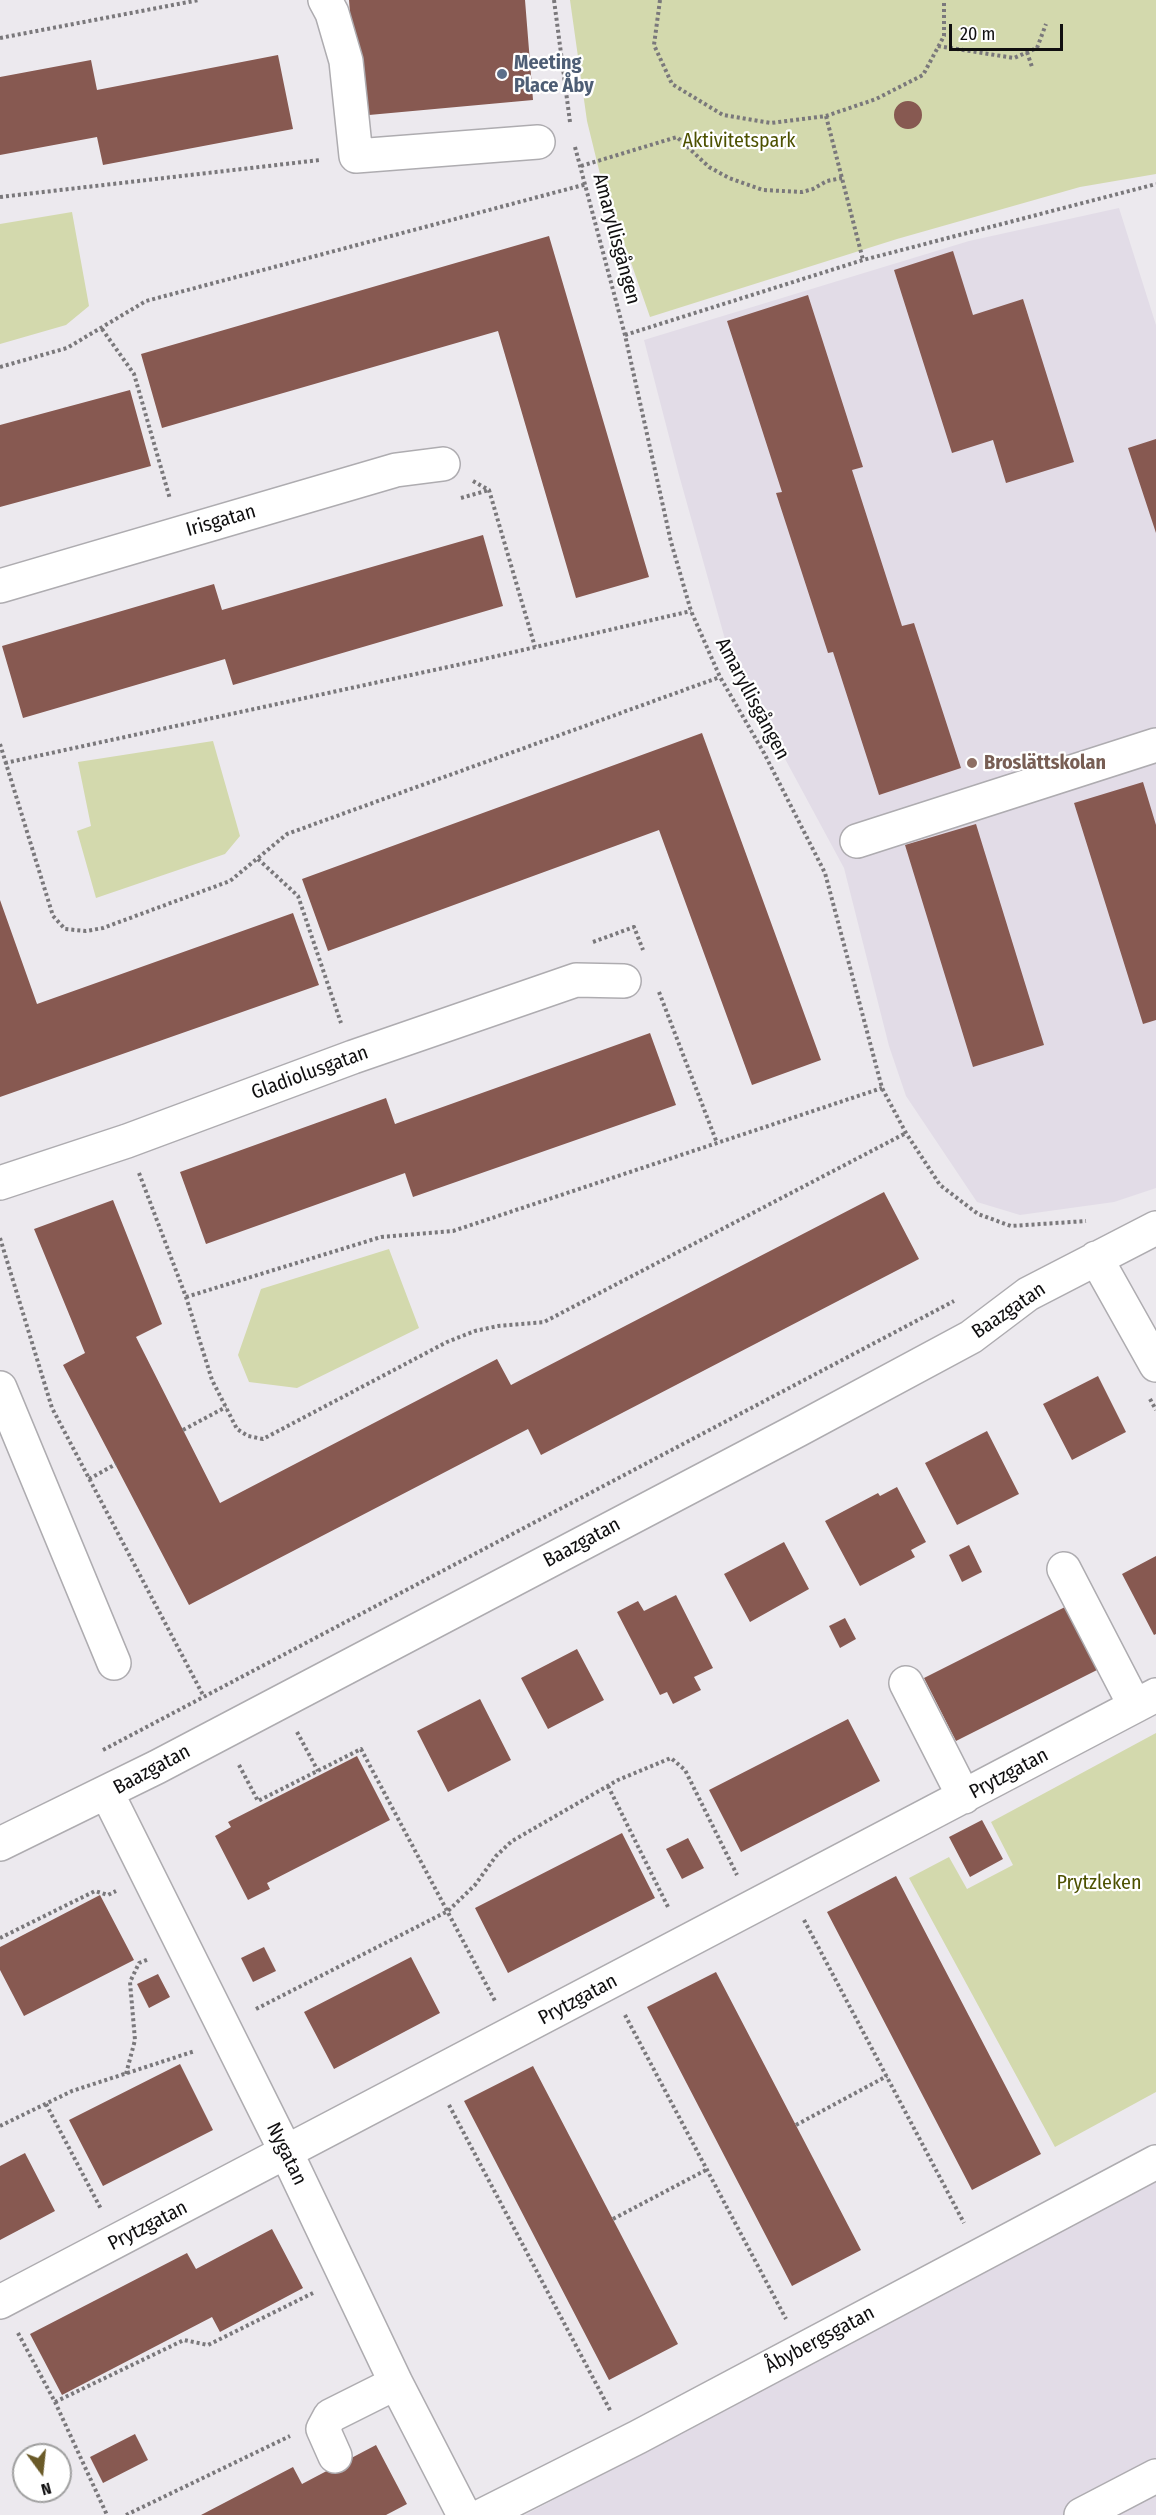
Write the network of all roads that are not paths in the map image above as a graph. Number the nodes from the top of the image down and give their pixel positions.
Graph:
1 (325, 0) edge
2 (538, 142) dead end
3 (443, 464) dead end
4 (0, 586) edge
5 (1156, 745) edge
6 (857, 841) dead end
7 (624, 981) road end
8 (0, 1183) edge
9 (1156, 1228) edge
10 (1096, 1258) junction
11 (1156, 1365) edge
12 (0, 1388) edge
13 (1064, 1569) dead end
14 (114, 1663) dead end
15 (906, 1683) dead end
16 (1146, 1701) edge
17 (107, 1793) junction
18 (964, 1797) junction
19 (0, 1844) edge
20 (287, 2154) junction
21 (1156, 2162) edge
22 (1, 2302) edge
23 (396, 2383) junction
24 (329, 2442) road end
25 (1156, 2476) edge
26 (464, 2515) edge
27 (483, 2515) edge
28 (1081, 2515) edge

1 - 2 street
3 - 4 street, Irisgatan
5 - 6 street
7 - 8 street, Gladiolusgatan
9 - 10 street, Baazgatan
10 - 11 street
10 - 17 street, Baazgatan
12 - 14 street
13 - 16 street
15 - 18 street
16 - 18 street, Prytzgatan
17 - 19 street, Baazgatan
17 - 20 street, Nygatan
18 - 20 street, Prytzgatan
20 - 22 street, Prytzgatan
20 - 23 street, Nygatan
21 - 27 street, Åbybergsgatan
23 - 24 street
23 - 26 street, Nygatan
25 - 28 street

